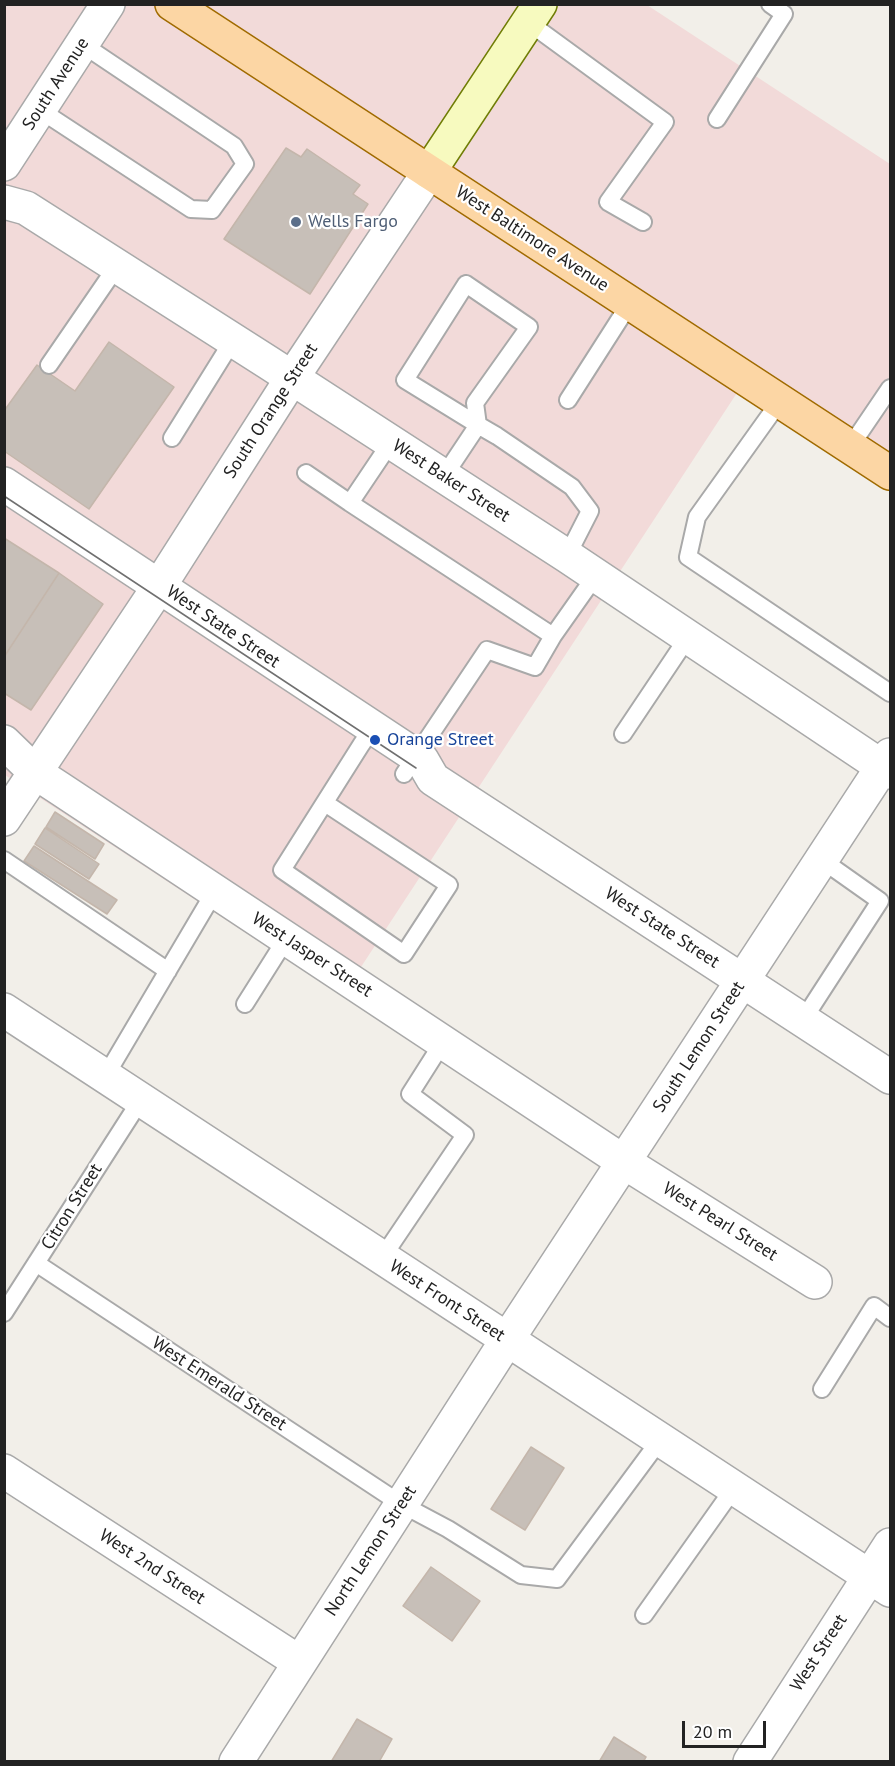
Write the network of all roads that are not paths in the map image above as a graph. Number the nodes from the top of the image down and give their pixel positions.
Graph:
1 (108, 4) edge
2 (172, 4) edge
3 (770, 4) edge
4 (534, 13) edge
5 (82, 44) junction
6 (40, 110) junction
7 (717, 119) dead end
8 (4, 164) edge
9 (429, 172) junction
10 (4, 202) edge
11 (643, 222) dead end
12 (117, 266) junction
13 (630, 303) junction
14 (233, 340) junction
15 (49, 365) dead end
16 (292, 378) junction
17 (891, 388) edge
18 (568, 400) dead end
19 (780, 401) junction
20 (478, 425) junction
21 (172, 438) dead end
22 (391, 442) junction
23 (850, 447) junction
24 (306, 473) dead end
25 (891, 473) edge
26 (444, 476) junction
27 (4, 484) edge
28 (350, 503) junction
29 (4, 509) edge
30 (564, 554) junction
31 (596, 575) junction
32 (154, 594) junction
33 (553, 636) junction
34 (688, 637) junction
35 (891, 693) edge
36 (623, 734) dead end
37 (367, 736) junction
38 (4, 742) edge
39 (888, 764) edge
40 (417, 769) junction
41 (36, 773) junction
42 (325, 803) junction
43 (4, 819) edge
44 (4, 860) edge
45 (822, 860) junction
46 (215, 891) junction
47 (885, 902) edge
48 (286, 939) junction
49 (168, 971) junction
50 (742, 980) junction
51 (245, 1004) dead end
52 (4, 1010) edge
53 (803, 1020) junction
54 (443, 1042) junction
55 (105, 1077) junction
56 (891, 1077) edge
57 (140, 1101) junction
58 (624, 1162) junction
59 (382, 1258) junction
60 (36, 1263) junction
61 (816, 1282) dead end
62 (4, 1314) edge
63 (891, 1318) edge
64 (507, 1340) junction
65 (822, 1389) dead end
66 (660, 1440) junction
67 (4, 1471) edge
68 (734, 1488) junction
69 (401, 1504) junction
70 (891, 1545) edge
71 (879, 1583) edge
72 (644, 1615) dead end
73 (299, 1662) junction
74 (236, 1761) edge
75 (750, 1761) edge

1 - 5 street, South Avenue
2 - 9 main road, West Baltimore Avenue
3 - 7 lane
4 - 9 main road, South Orange Street
4 - 11 lane
5 - 6 street, South Avenue
5 - 6 lane
6 - 8 street, South Avenue
9 - 13 main road, West Baltimore Avenue
9 - 16 street, South Orange Street
10 - 12 street, West Baker Street
12 - 14 street, West Baker Street
12 - 15 lane
13 - 18 lane
13 - 19 main road, West Baltimore Avenue
14 - 16 street, West Baker Street
14 - 21 lane
16 - 22 street, West Baker Street
16 - 32 street, South Orange Street
17 - 23 lane
19 - 23 main road, West Baltimore Avenue
19 - 35 lane
20 - 20 lane
20 - 26 lane
20 - 30 lane
22 - 26 street, West Baker Street
22 - 28 lane
23 - 25 main road, West Baltimore Avenue
24 - 28 lane
26 - 30 street, West Baker Street
27 - 32 street, West State Street
28 - 33 lane
29 - 32 street, West State Street
30 - 31 street, West Baker Street
31 - 33 lane
31 - 34 street, West Baker Street
32 - 37 street, West State Street
32 - 41 street, South Orange Street
33 - 40 lane
34 - 36 lane
34 - 39 street, West Baker Street
37 - 40 street, West State Street
37 - 42 lane
38 - 41 street, West Jasper Street
39 - 45 street, South Lemon Street
40 - 50 street, West State Street
41 - 43 street, South Orange Street
41 - 46 street, West Jasper Street
42 - 42 lane
44 - 49 lane
45 - 47 lane
45 - 50 street, South Lemon Street
46 - 48 street, West Jasper Street
46 - 49 lane
47 - 53 lane
48 - 51 lane
48 - 54 street, West Jasper Street
49 - 55 lane
50 - 53 street, West State Street
50 - 58 street, South Lemon Street
52 - 55 street, West Front Street
53 - 56 street, West State Street
54 - 58 street, West Jasper Street
54 - 59 lane
55 - 57 street, West Front Street
57 - 59 street, West Front Street
57 - 60 lane, Citron Street
58 - 61 street, West Pearl Street
58 - 64 street, South Lemon Street
59 - 64 street, West Front Street
60 - 62 lane, Citron Street
60 - 69 lane, West Emerald Street
63 - 65 lane
64 - 66 street, West Front Street
64 - 69 street, North Lemon Street
66 - 68 street, West Front Street
66 - 69 lane, West Emerald Street
67 - 73 street, West 2nd Street
68 - 71 street, West Front Street
68 - 72 lane
69 - 73 street, North Lemon Street
70 - 71 street, West Street
71 - 75 street, West Street
73 - 74 street, North Lemon Street

